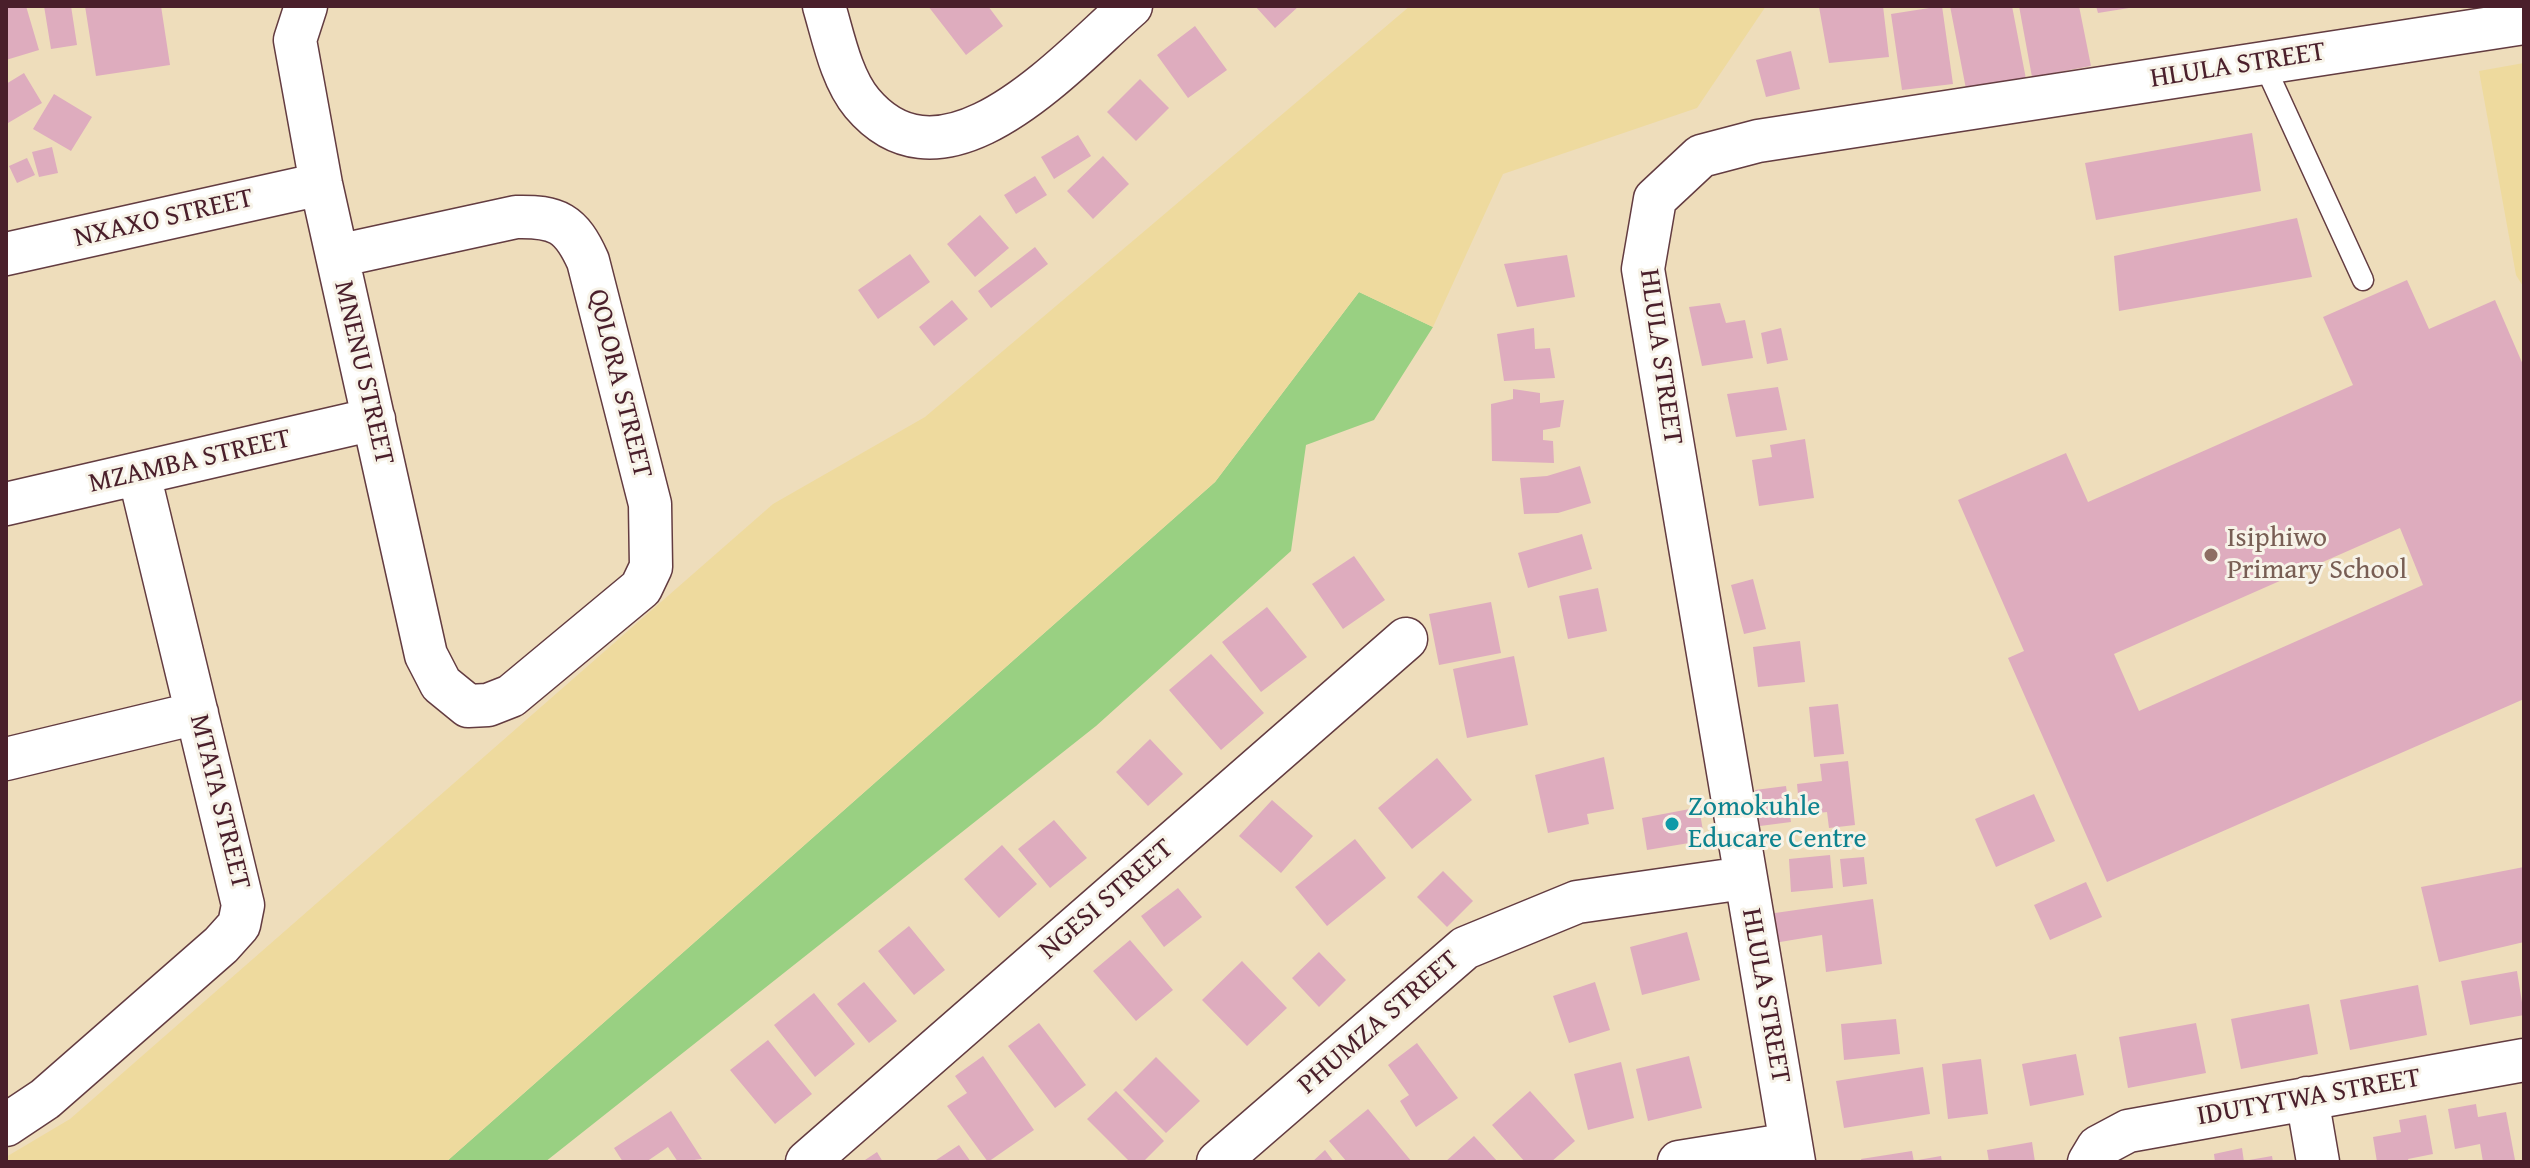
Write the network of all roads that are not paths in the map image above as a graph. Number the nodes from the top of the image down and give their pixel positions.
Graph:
1 (306, 6) edge
2 (824, 6) edge
3 (1131, 6) edge
4 (2524, 23) edge
5 (2263, 62) junction
6 (321, 184) junction
7 (6, 254) edge
8 (337, 256) junction
9 (2363, 280) dead end
10 (374, 419) junction
11 (139, 474) junction
12 (6, 504) edge
13 (1406, 639) dead end
14 (488, 705) joint
15 (197, 713) junction
16 (6, 759) edge
17 (1744, 878) junction
18 (2524, 1060) edge
19 (2307, 1098) junction
20 (6, 1125) edge
21 (1793, 1153) edge
22 (2094, 1154) edge
23 (807, 1162) edge
24 (1218, 1162) edge
25 (1679, 1162) edge
26 (2318, 1162) edge

1 - 6 street, MNENU STREET
2 - 3 street
4 - 5 street, HLULA STREET
5 - 9 lane
5 - 17 street, HLULA STREET
6 - 7 street, NXAXO STREET
6 - 8 street, MNENU STREET
8 - 10 street, MNENU STREET
8 - 14 street, QOLORA STREET
10 - 11 street, MZAMBA STREET
10 - 14 street, MNENU STREET
11 - 12 street, MZAMBA STREET
11 - 15 street, MTATA STREET
13 - 23 street, NGESI STREET
15 - 16 street
15 - 20 street, MTATA STREET
17 - 21 street, HLULA STREET
17 - 24 street, PHUMZA STREET
18 - 19 street, IDUTYTWA STREET
19 - 22 street, IDUTYTWA STREET
19 - 26 street
21 - 25 street

